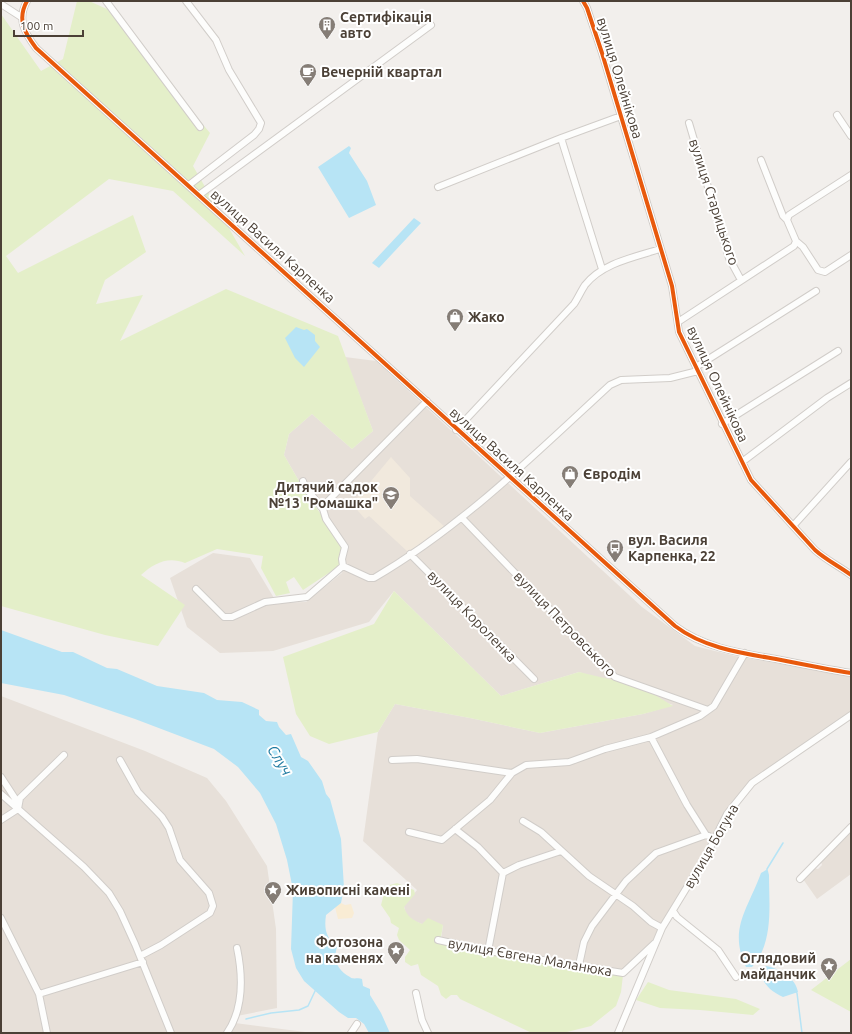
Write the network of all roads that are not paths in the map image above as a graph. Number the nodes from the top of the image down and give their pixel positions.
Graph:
1 (27, 1) edge
2 (106, 1) edge
3 (186, 1) edge
4 (583, 1) edge
5 (1, 4) edge
6 (21, 17) junction
7 (431, 25) dead end
8 (838, 115) dead end
9 (621, 116) junction
10 (689, 123) dead end
11 (200, 127) dead end
12 (851, 136) edge
13 (561, 138) junction
14 (761, 160) dead end
15 (851, 175) edge
16 (189, 185) junction
17 (438, 187) dead end
18 (199, 195) junction
19 (787, 220) junction
20 (796, 242) junction
21 (660, 249) junction
22 (851, 255) edge
23 (602, 269) junction
24 (741, 280) junction
25 (816, 291) dead end
26 (678, 322) junction
27 (838, 351) dead end
28 (697, 369) junction
29 (851, 383) edge
30 (427, 401) junction
31 (722, 424) junction
32 (456, 430) junction
33 (742, 462) junction
34 (851, 462) edge
35 (511, 478) junction
36 (303, 481) dead end
37 (323, 509) junction
38 (462, 518) junction
39 (793, 526) junction
40 (410, 554) junction
41 (343, 566) junction
42 (851, 574) edge
43 (196, 589) dead end
44 (744, 653) junction
45 (851, 673) edge
46 (534, 679) dead end
47 (708, 710) junction
48 (851, 715) edge
49 (651, 737) junction
50 (64, 755) dead end
51 (120, 760) dead end
52 (392, 760) dead end
53 (512, 773) junction
54 (1, 777) edge
55 (1, 794) edge
56 (18, 806) junction
57 (1, 820) edge
58 (523, 821) dead end
59 (851, 827) edge
60 (455, 830) junction
61 (409, 832) dead end
62 (706, 835) junction
63 (714, 837) junction
64 (560, 851) junction
65 (503, 874) junction
66 (800, 879) dead end
67 (614, 894) junction
68 (673, 911) junction
69 (1, 918) edge
70 (662, 928) junction
71 (438, 940) dead end
72 (657, 940) junction
73 (237, 948) dead end
74 (488, 951) junction
75 (142, 959) junction
76 (579, 965) junction
77 (736, 977) dead end
78 (416, 993) dead end
79 (39, 994) junction
80 (357, 1024) dead end
81 (47, 1033) edge
82 (171, 1033) edge
83 (227, 1033) edge
84 (351, 1033) edge
85 (428, 1033) edge
86 (618, 1033) edge

1 - 6 street
2 - 11 street
3 - 16 street
4 - 9 street, вулиця Олейнікова
5 - 6 street
6 - 16 street
7 - 18 street, вулиця Василя Карпенка
8 - 12 street
9 - 13 street
9 - 21 street, вулиця Олейнікова
10 - 24 street, вулиця Старицького
13 - 17 street
13 - 23 street
14 - 19 street
15 - 19 street
16 - 18 street
18 - 30 street, вулиця Василя Карпенка
19 - 20 street
20 - 22 street
20 - 24 street
21 - 23 street
21 - 26 street, вулиця Олейнікова
23 - 32 street
24 - 26 street
25 - 28 street, вулиця Василя Карпенка
26 - 28 street, вулиця Олейнікова
27 - 31 street
28 - 31 street, вулиця Олейнікова
28 - 35 street, вулиця Василя Карпенка
29 - 33 street
30 - 32 street, вулиця Василя Карпенка
30 - 37 street
31 - 33 street, вулиця Олейнікова
32 - 35 street, вулиця Василя Карпенка
33 - 39 street, вулиця Олейнікова
34 - 39 street
35 - 38 street
35 - 44 street, вулиця Василя Карпенка
36 - 37 street
37 - 41 street
38 - 40 street
38 - 47 street, вулиця Петровського
39 - 42 street, вулиця Олейнікова
40 - 41 street
40 - 46 street, вулиця Короленка
41 - 43 street
44 - 45 street, вулиця Василя Карпенка
44 - 47 street
47 - 49 street
48 - 63 street, вулиця Богуна
49 - 53 street
49 - 62 street
50 - 56 street
51 - 75 street
52 - 53 street
53 - 60 street
54 - 56 street
55 - 56 street
56 - 57 street
56 - 75 street
58 - 64 street
59 - 66 street
60 - 61 street
60 - 65 street
62 - 63 street
62 - 67 street
63 - 68 street, вулиця Богуна
64 - 65 street
64 - 67 street
65 - 74 street
67 - 70 street
67 - 76 street
68 - 70 street, вулиця Богуна
68 - 77 street
69 - 79 street
70 - 72 street, вулиця Богуна
71 - 74 street, вулиця Євгена Маланюка
72 - 76 street, вулиця Євгена Маланюка
72 - 86 street, вулиця Богуна
73 - 83 street
74 - 76 street, вулиця Євгена Маланюка
75 - 79 street
75 - 82 street
78 - 85 street
79 - 81 street
80 - 84 street

